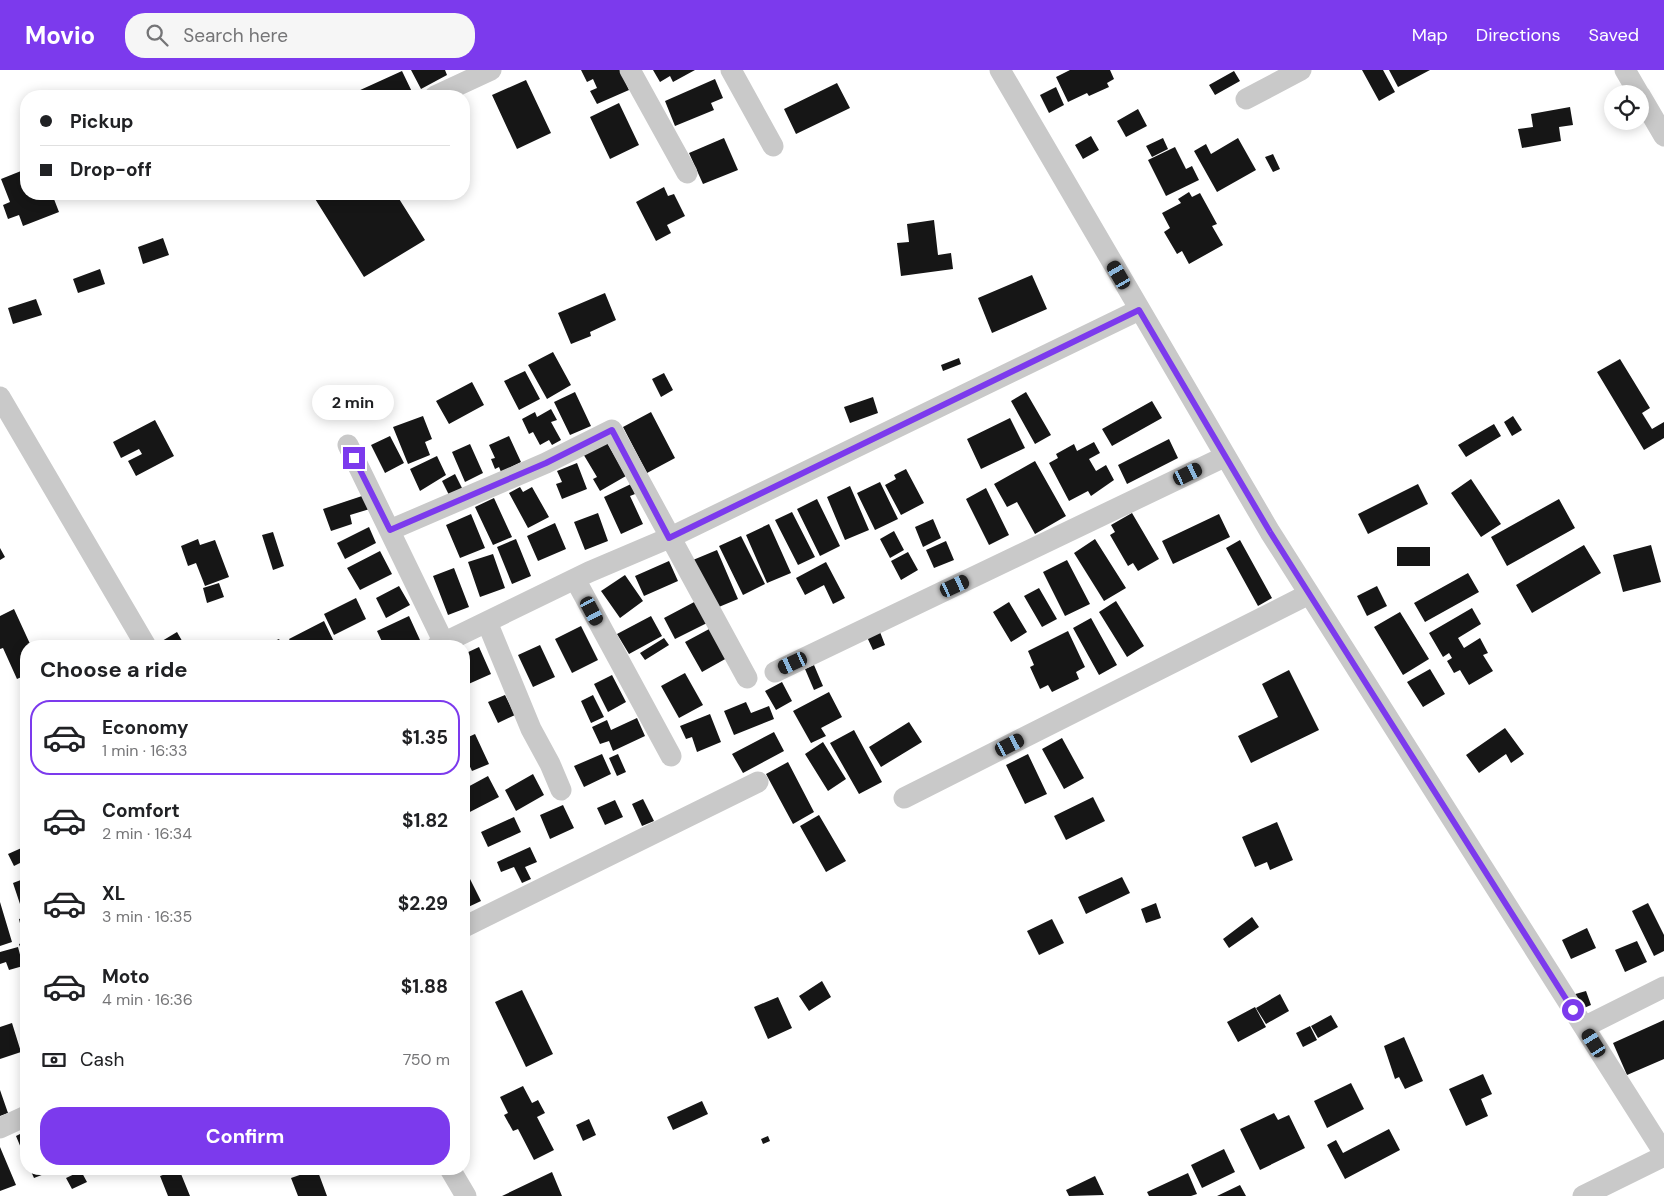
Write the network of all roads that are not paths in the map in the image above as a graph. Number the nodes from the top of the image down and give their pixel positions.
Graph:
1 (491, 70) edge
2 (630, 70) edge
3 (731, 70) edge
4 (1000, 70) edge
5 (1301, 70) edge
6 (1625, 70) edge
7 (1634, 85) edge
8 (448, 90) edge
9 (1246, 99) dead end
10 (1649, 110) edge
11 (1664, 136) edge
12 (774, 146) dead end
13 (687, 173) dead end
14 (1139, 310) junction
15 (0, 396) edge
16 (348, 446) dead end
17 (1224, 457) junction
18 (390, 530) junction
19 (669, 538) junction
20 (575, 579) junction
21 (1309, 594) junction
22 (487, 622) junction
23 (142, 640) edge
24 (439, 640) edge
25 (449, 640) edge
26 (775, 672) dead end
27 (746, 678) dead end
28 (671, 756) dead end
29 (758, 782) dead end
30 (561, 790) dead end
31 (904, 798) dead end
32 (470, 924) edge
33 (1664, 987) edge
34 (1584, 1027) junction
35 (20, 1119) edge
36 (0, 1128) edge
37 (1664, 1155) edge
38 (454, 1175) edge
39 (466, 1196) edge
40 (1583, 1196) edge

1 - 8 street
2 - 13 street
3 - 12 street
4 - 14 street
5 - 9 street
6 - 7 street
10 - 11 street
14 - 17 street
14 - 19 street
15 - 23 street
16 - 18 street
17 - 21 street
17 - 26 street
18 - 19 street
18 - 24 street
19 - 20 street
19 - 27 street
20 - 22 street
20 - 28 street
21 - 31 street
21 - 34 street
22 - 25 street
22 - 30 street
29 - 32 street
33 - 34 street
34 - 37 street
35 - 36 street
37 - 40 street
38 - 39 street

